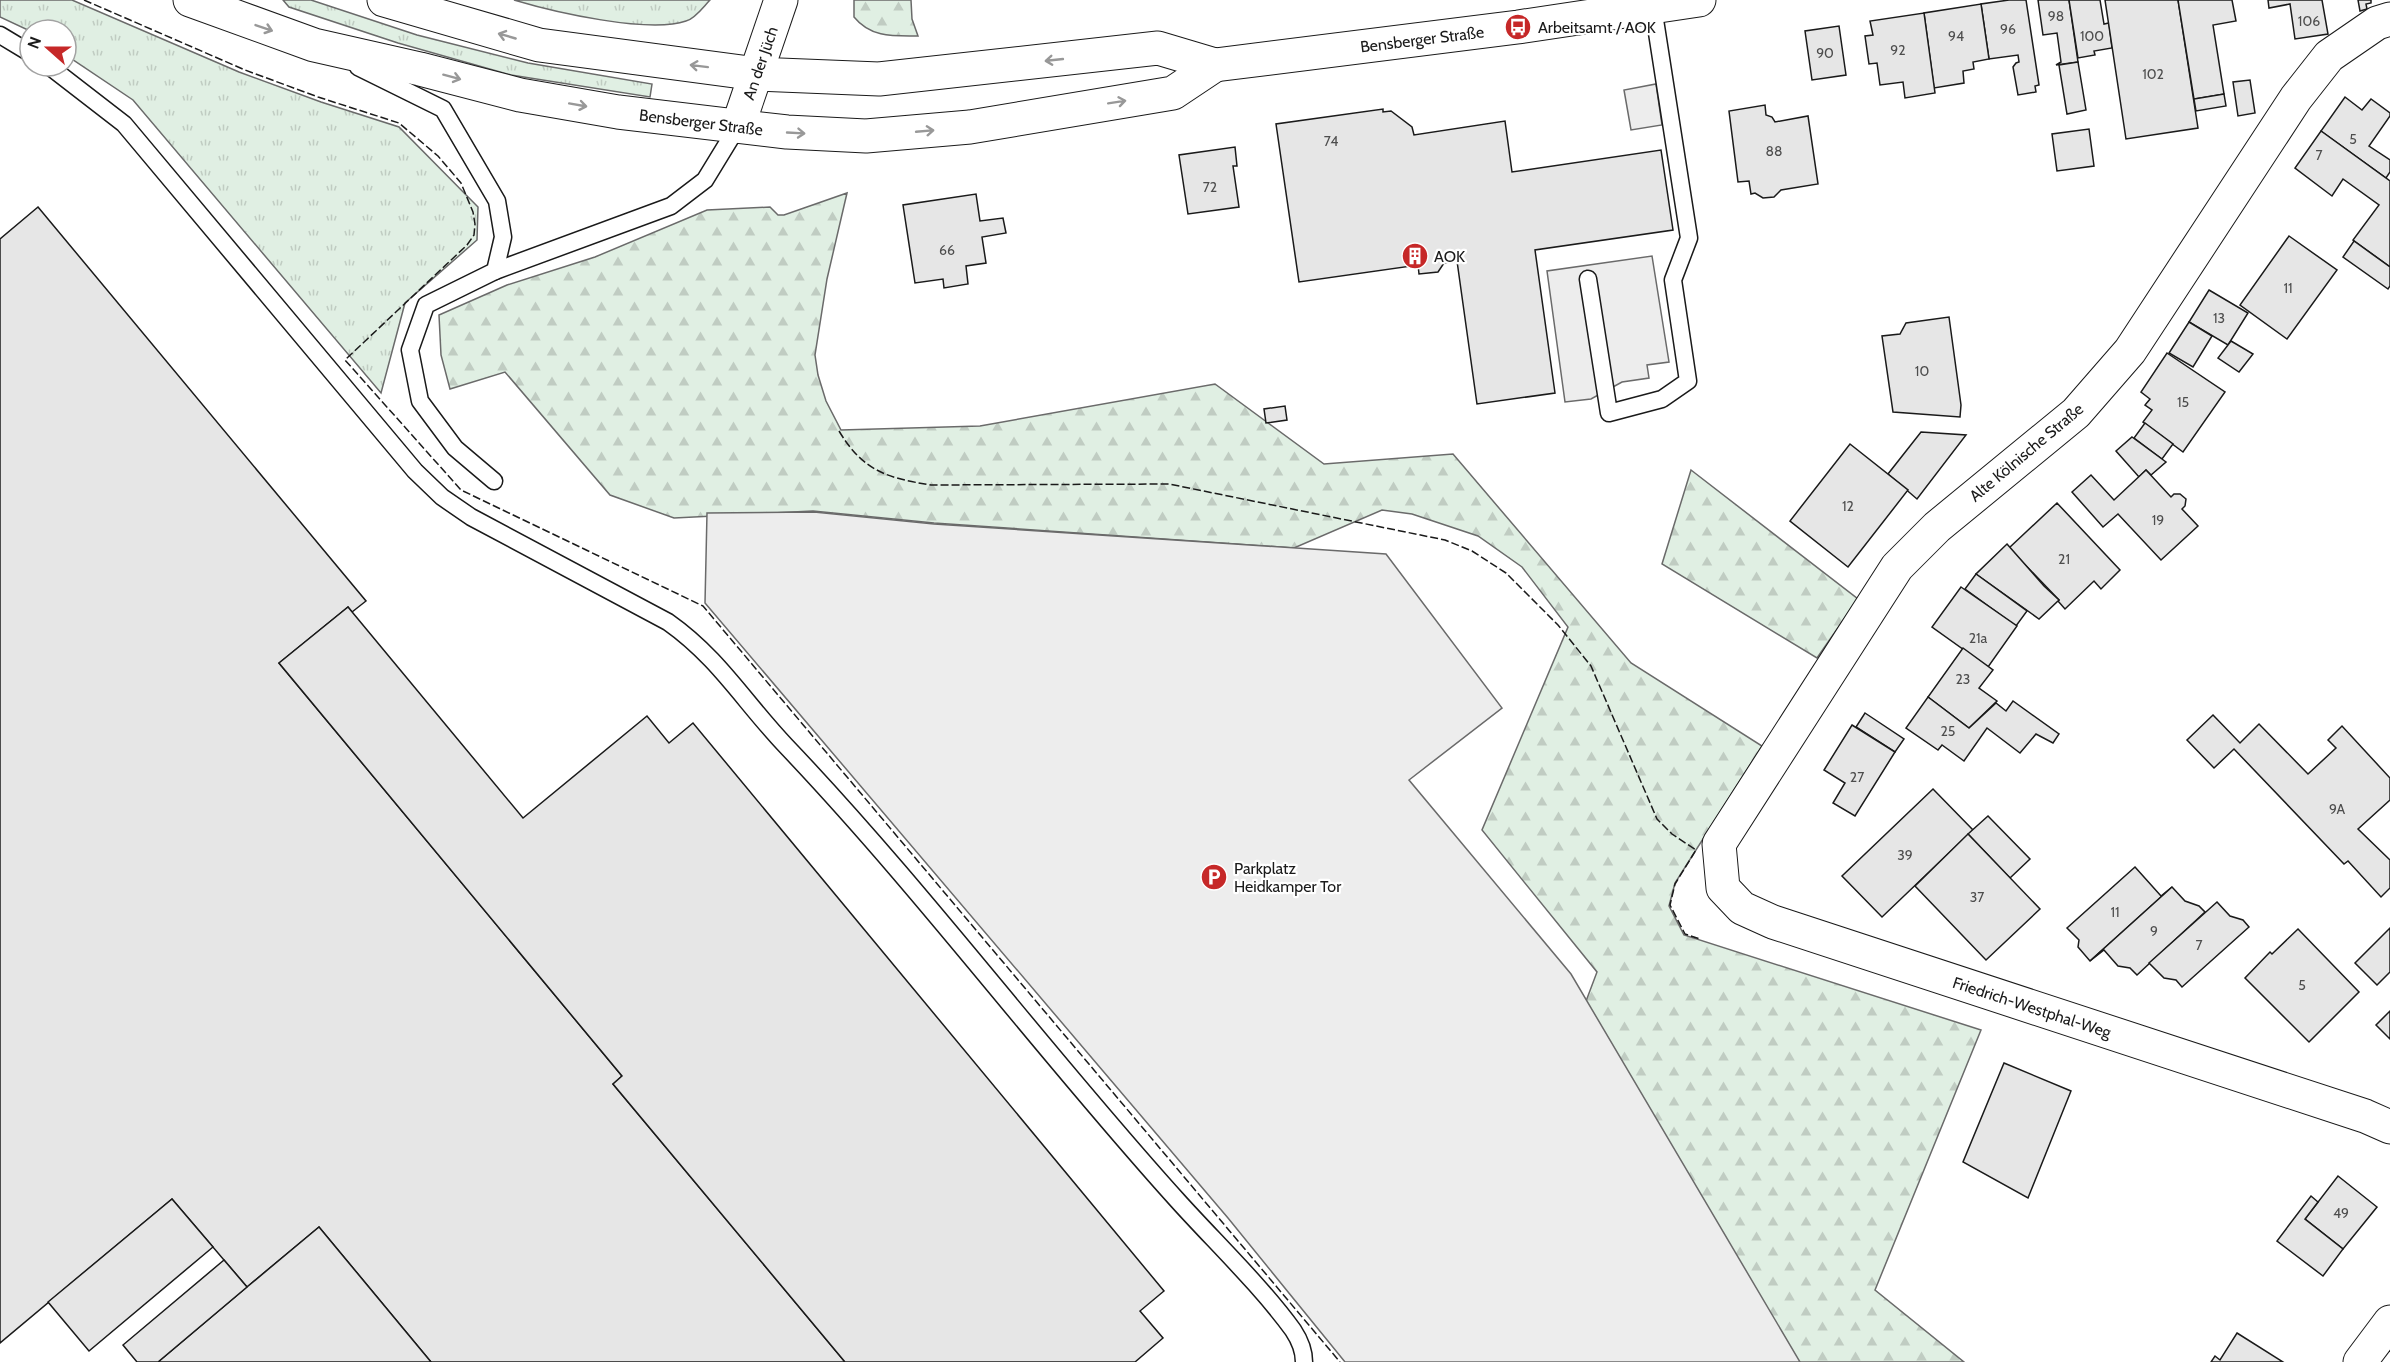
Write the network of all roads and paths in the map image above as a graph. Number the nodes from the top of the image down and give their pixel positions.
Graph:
1 (384, 0) edge
2 (781, 0) edge
3 (1699, 0) edge
4 (210, 2) edge
5 (1653, 7) junction
6 (2390, 19) edge
7 (0, 35) edge
8 (314, 45) junction
9 (18, 46) edge
10 (1215, 65) junction
11 (757, 74) junction
12 (65, 78) edge
13 (738, 126) junction
14 (495, 271) junction
15 (1588, 279) dead end
16 (494, 481) dead end
17 (1719, 844) joint
18 (2390, 1127) edge
19 (2390, 1322) edge
20 (1304, 1362) edge
21 (2360, 1362) edge

11 -> 1 main road, Bensberger Straße
2 - 11 main road, An der Jüch
3 - 5 main road, Bensberger Straße
4 -> 8 main road, Bensberger Straße
5 - 10 main road, Bensberger Straße
5 - 15 lane
6 - 17 main road, Alte Kölnische Straße
7 - 9 lane
8 -> 13 main road, Bensberger Straße
8 - 14 lane
10 -> 11 main road, Bensberger Straße
13 -> 10 main road, Bensberger Straße
11 - 13 main road, An der Jüch
12 - 20 lane
13 - 14 lane
14 - 16 lane
17 - 18 main road, Friedrich-Westphal-Weg
19 - 21 main road

